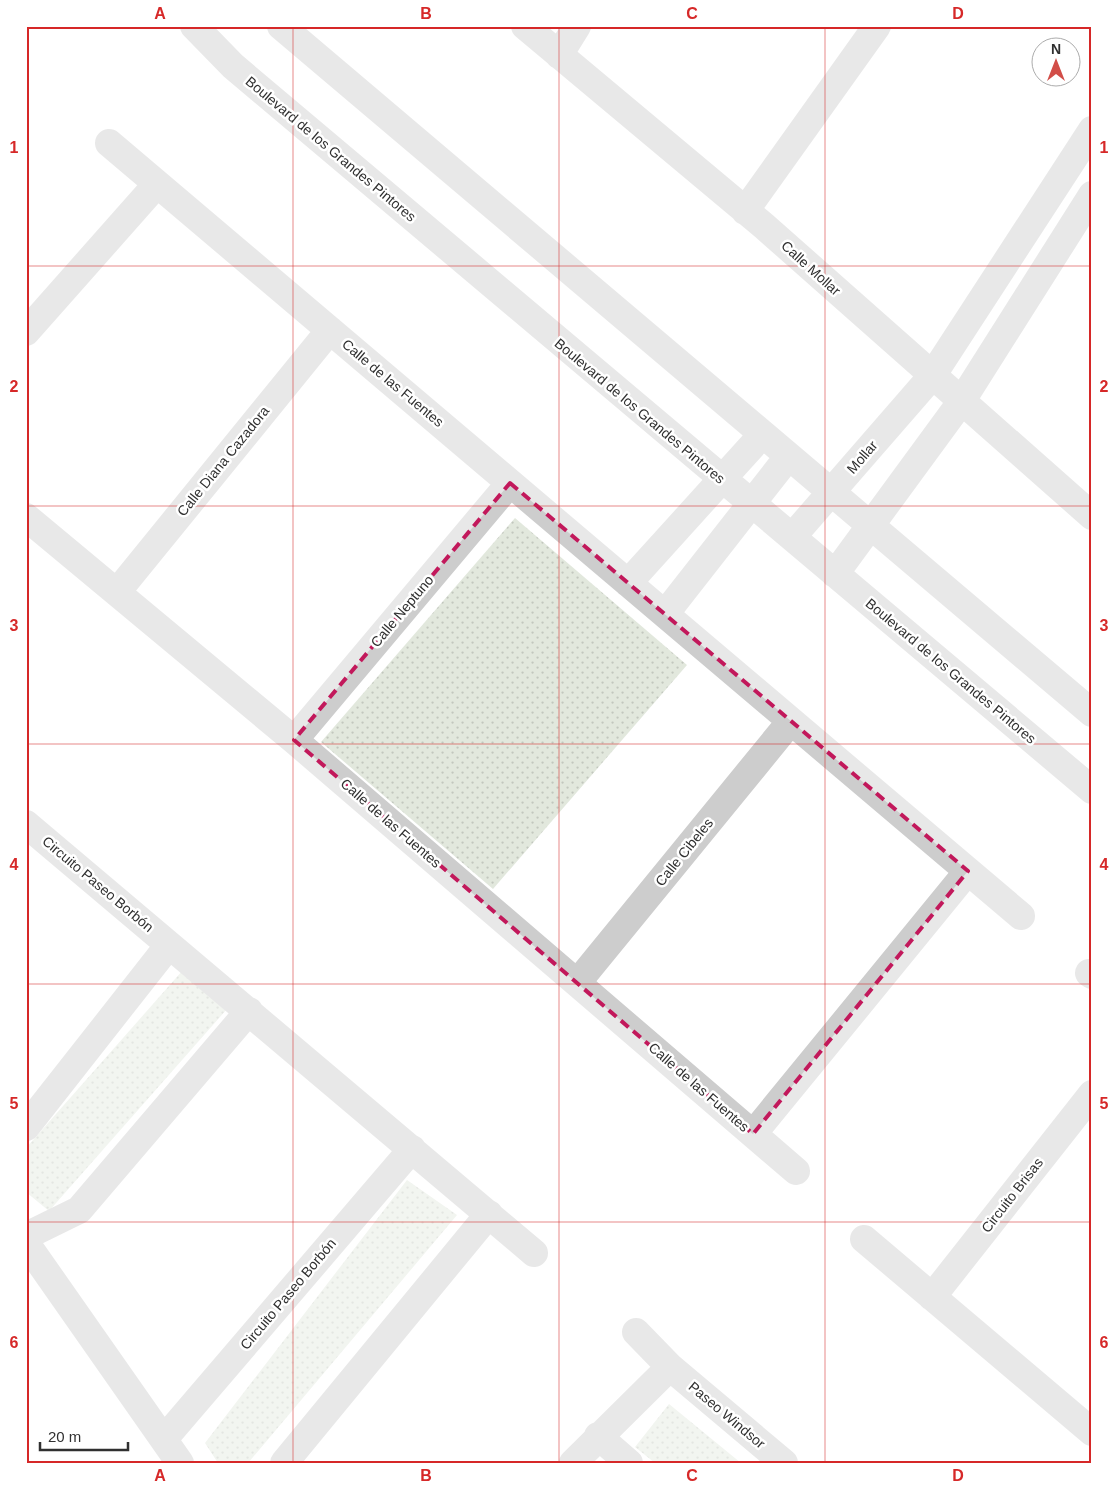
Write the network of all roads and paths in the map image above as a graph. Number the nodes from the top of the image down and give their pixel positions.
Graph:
1 (194, 26) edge
2 (281, 26) edge
3 (525, 26) edge
4 (577, 26) edge
5 (876, 26) edge
6 (559, 55) junction
7 (1092, 130) edge
8 (109, 143) dead end
9 (157, 184) junction
10 (1092, 195) edge
11 (745, 211) junction
12 (330, 330) junction
13 (26, 332) edge
14 (932, 376) junction
15 (961, 402) junction
16 (762, 435) junction
17 (788, 457) junction
18 (722, 480) junction
19 (510, 483) junction
20 (830, 493) junction
21 (751, 504) junction
22 (1092, 516) edge
23 (26, 517) edge
24 (871, 525) junction
25 (792, 537) junction
26 (835, 574) junction
27 (628, 583) junction
28 (117, 592) junction
29 (665, 614) junction
30 (1092, 712) edge
31 (791, 721) junction
32 (294, 740) junction
33 (1092, 790) edge
34 (26, 824) edge
35 (968, 871) junction
36 (1021, 916) dead end
37 (169, 945) junction
38 (576, 983) junction
39 (248, 1011) junction
40 (1092, 1094) edge
41 (26, 1127) edge
42 (753, 1134) junction
43 (412, 1148) junction
44 (796, 1172) dead end
45 (489, 1214) junction
46 (26, 1236) edge
47 (864, 1239) dead end
48 (26, 1243) edge
49 (534, 1253) dead end
50 (932, 1297) junction
51 (636, 1332) dead end
52 (670, 1367) junction
53 (1092, 1432) edge
54 (598, 1436) junction
55 (164, 1439) junction
56 (180, 1463) edge
57 (284, 1463) edge
58 (573, 1463) edge
59 (629, 1463) edge
60 (784, 1463) edge

1 - 18 street, Boulevard de los Grandes Pintores
2 - 16 street
3 - 6 street, Calle Mollar
4 - 6 street
5 - 11 street
6 - 11 street, Calle Mollar
7 - 14 street, Mollar
8 - 9 street, Calle de las Fuentes
9 - 12 street, Calle de las Fuentes
9 - 13 street
10 - 15 street
11 - 14 street, Calle Mollar
12 - 19 street, Calle de las Fuentes
12 - 28 street, Calle Diana Cazadora
14 - 15 street, Calle Mollar
14 - 20 street, Mollar
15 - 22 street, Calle Mollar
15 - 24 street
16 - 17 street
16 - 18 street
17 - 20 street
17 - 21 street
18 - 21 street, Boulevard de los Grandes Pintores
18 - 27 street
19 - 27 street, Calle de las Fuentes
19 - 32 street, Calle Neptuno
20 - 24 street
20 - 25 street, Mollar
21 - 25 street, Boulevard de los Grandes Pintores
21 - 29 street
23 - 28 street, Calle de las Fuentes
24 - 26 street
24 - 30 street
25 - 26 street, Boulevard de los Grandes Pintores
26 - 33 street, Boulevard de los Grandes Pintores
27 - 29 street, Calle de las Fuentes
28 - 32 street, Calle de las Fuentes
29 - 31 street, Calle de las Fuentes
31 - 35 street, Calle de las Fuentes
31 - 38 street, Calle Cibeles
32 - 38 street, Calle de las Fuentes
34 - 37 street, Circuito Paseo Borbón
35 - 36 street, Calle de las Fuentes
35 - 42 street, Calle de las Fuentes
37 - 39 street, Circuito Paseo Borbón
37 - 41 street
38 - 42 street, Calle de las Fuentes
39 - 43 street, Circuito Paseo Borbón
39 - 46 street
40 - 50 street, Circuito Brisas
42 - 44 street, Calle de las Fuentes
43 - 45 street, Circuito Paseo Borbón
43 - 55 street, Circuito Paseo Borbón
45 - 49 street, Circuito Paseo Borbón
45 - 57 street
47 - 50 street
48 - 55 street
50 - 53 street
51 - 52 street, Paseo Windsor
52 - 54 street
52 - 60 street, Paseo Windsor
54 - 58 street
54 - 59 street
55 - 56 street

